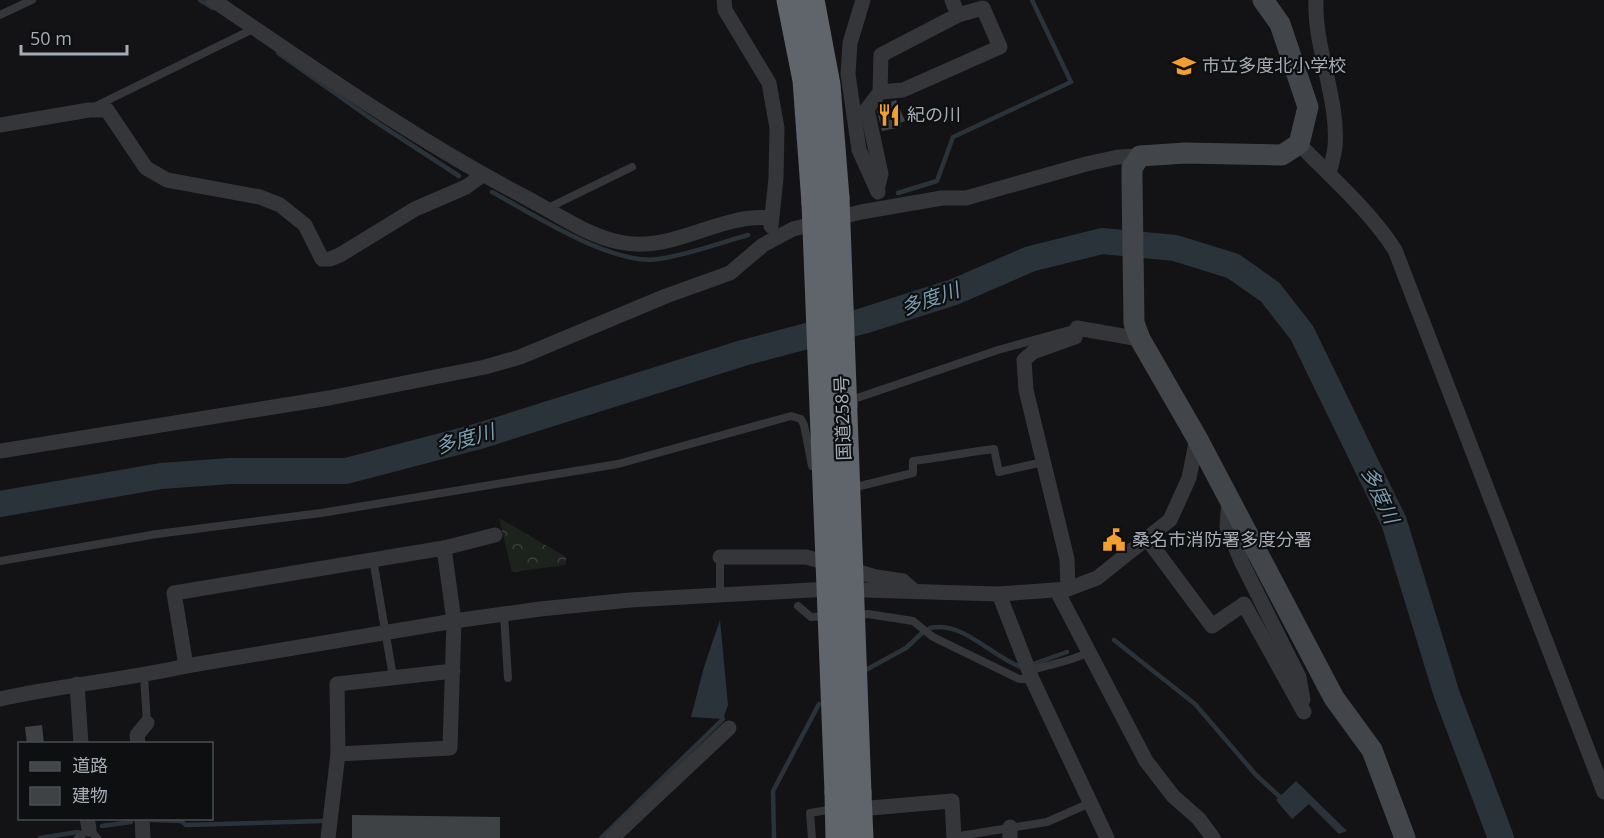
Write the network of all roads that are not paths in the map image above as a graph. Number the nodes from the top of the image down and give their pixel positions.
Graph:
1 (32, 0) edge
2 (213, 0) edge
3 (724, 0) edge
4 (790, 0) edge
5 (811, 0) edge
6 (863, 0) edge
7 (952, 0) edge
8 (1263, 0) edge
9 (1316, 0) edge
10 (0, 15) edge
11 (958, 15) junction
12 (255, 28) junction
13 (880, 92) junction
14 (89, 110) junction
15 (0, 125) edge
16 (1299, 144) junction
17 (1140, 156) junction
18 (632, 167) dead end
19 (1329, 174) junction
20 (481, 176) junction
21 (877, 190) junction
22 (825, 200) junction
23 (884, 208) junction
24 (546, 209) junction
25 (770, 218) junction
26 (775, 237) junction
27 (1077, 328) junction
28 (1137, 331) junction
29 (855, 420) dead end
30 (1197, 438) junction
31 (0, 451) edge
32 (857, 456) dead end
33 (812, 459) junction
34 (1043, 462) junction
35 (813, 478) dead end
36 (813, 498) dead end
37 (1229, 498) junction
38 (495, 535) dead end
39 (1148, 540) junction
40 (444, 548) junction
41 (720, 557) joint
42 (373, 559) junction
43 (0, 561) edge
44 (839, 590) junction
45 (1062, 590) junction
46 (915, 591) junction
47 (999, 594) junction
48 (720, 596) junction
49 (798, 606) dead end
50 (504, 615) junction
51 (454, 621) junction
52 (386, 633) junction
53 (1089, 652) junction
54 (186, 666) junction
55 (453, 671) junction
56 (144, 675) junction
57 (1031, 675) junction
58 (393, 677) junction
59 (508, 678) dead end
60 (77, 684) junction
61 (0, 699) edge
62 (147, 723) joint
63 (729, 728) dead end
64 (81, 742) edge
65 (138, 742) edge
66 (338, 754) junction
67 (1604, 792) edge
68 (848, 801) junction
69 (1090, 803) junction
70 (142, 820) edge
71 (1010, 832) edge
72 (143, 838) edge
73 (328, 838) edge
74 (612, 838) edge
75 (812, 838) edge
76 (839, 838) edge
77 (860, 838) edge
78 (954, 838) edge
79 (1107, 838) edge
80 (1213, 838) edge
81 (1405, 838) edge

1 - 10 lane
2 - 12 street
3 - 25 street
4 - 22 highway, 国道258号
5 - 22 highway, 国道258号
6 - 21 street
7 - 11 street
8 - 16 street
9 - 19 street
11 - 13 street
11 - 13 street
12 - 14 lane
12 - 20 street
13 - 21 street
14 - 15 street
14 - 20 street
16 - 17 street
16 - 19 street
17 - 23 street
17 - 28 street
18 - 24 lane
19 - 67 street
20 - 24 street
21 - 23 street
22 - 44 highway, 国道258号, bridge
23 - 26 street
24 - 25 street
25 - 26 street
26 - 31 street
27 - 28 street
27 - 29 lane
27 - 34 street
28 - 30 street
30 - 37 street
30 - 39 street
32 - 33 lane
33 - 35 lane
33 - 43 lane
34 - 36 lane
34 - 45 street
37 - 39 street
37 - 81 street
38 - 40 street
39 - 45 street
40 - 42 street
40 - 51 street
41 - 46 street
41 - 48 lane
42 - 52 lane
42 - 54 street
44 - 46 street
44 - 48 street
44 - 68 highway, 国道258号, bridge
45 - 47 street
45 - 53 street
46 - 47 street
47 - 57 street
48 - 50 street
49 - 57 lane
50 - 51 street
50 - 59 lane
51 - 52 street
51 - 55 street
52 - 54 street
52 - 58 lane
53 - 57 lane
53 - 80 street
54 - 56 street
55 - 58 street
55 - 66 street
56 - 60 street
56 - 62 lane
57 - 69 street
58 - 66 street
60 - 61 street
60 - 64 street
62 - 65 street
63 - 74 street
66 - 73 street
68 - 75 lane
68 - 76 highway, 国道258号
68 - 77 highway, 国道258号
68 - 78 street
69 - 71 lane
69 - 79 street
70 - 72 street
71 - 78 lane

